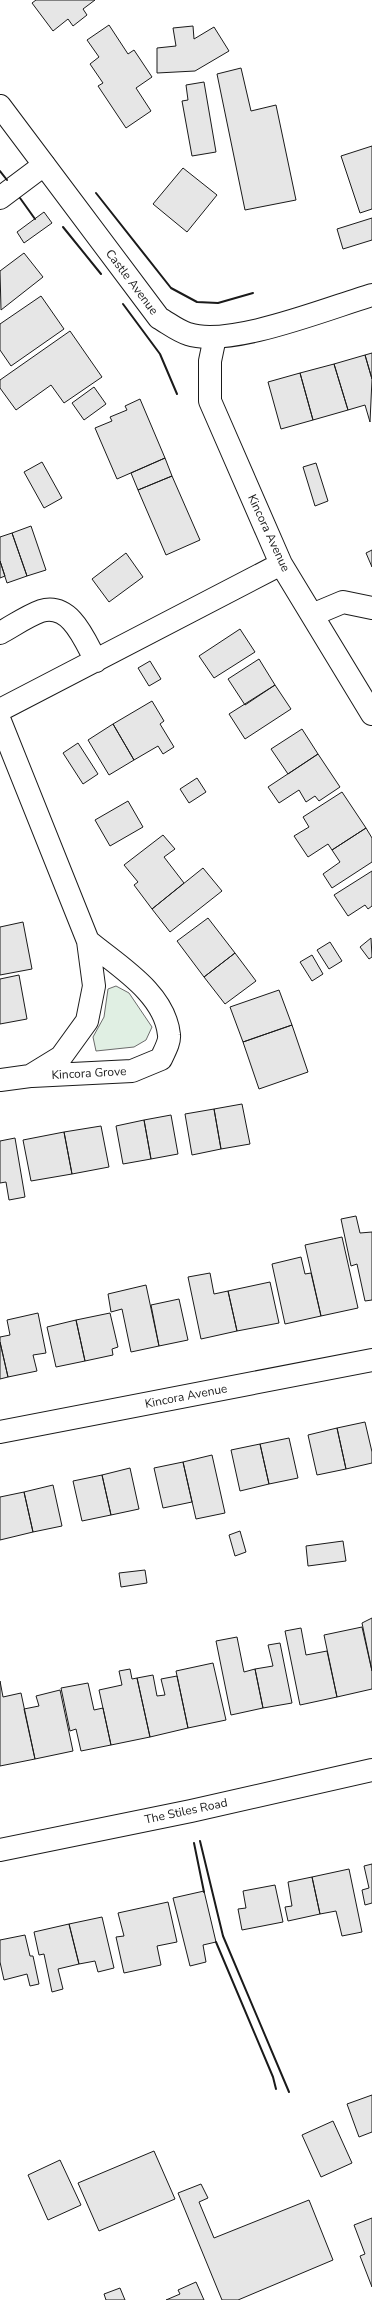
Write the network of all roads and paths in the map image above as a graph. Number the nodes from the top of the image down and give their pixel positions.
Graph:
1 (0, 106) edge
2 (44, 165) junction
3 (0, 198) edge
4 (372, 295) edge
5 (214, 338) junction
6 (281, 564) junction
7 (372, 608) edge
8 (312, 615) junction
9 (0, 633) edge
10 (96, 661) junction
11 (0, 710) edge
12 (372, 714) edge
13 (0, 721) edge
14 (88, 941) junction
15 (30, 1076) junction
16 (0, 1080) edge
17 (372, 1360) edge
18 (0, 1432) edge
19 (372, 1770) edge
20 (0, 1850) edge

1 - 2 street, Castle Avenue
2 - 3 street
2 - 5 street, Castle Avenue
4 - 5 street, Castle Avenue
5 - 6 street, Kincora Avenue
6 - 8 street, Kincora Avenue
6 - 10 street
7 - 8 street
8 - 12 street, Kincora Avenue
9 - 10 street
10 - 11 street
13 - 14 street, Kincora Grove
14 - 15 street, Kincora Grove
14 - 15 street, Kincora Grove
15 - 16 street, Kincora Grove
17 - 18 street, Kincora Avenue
19 - 20 street, The Stiles Road

